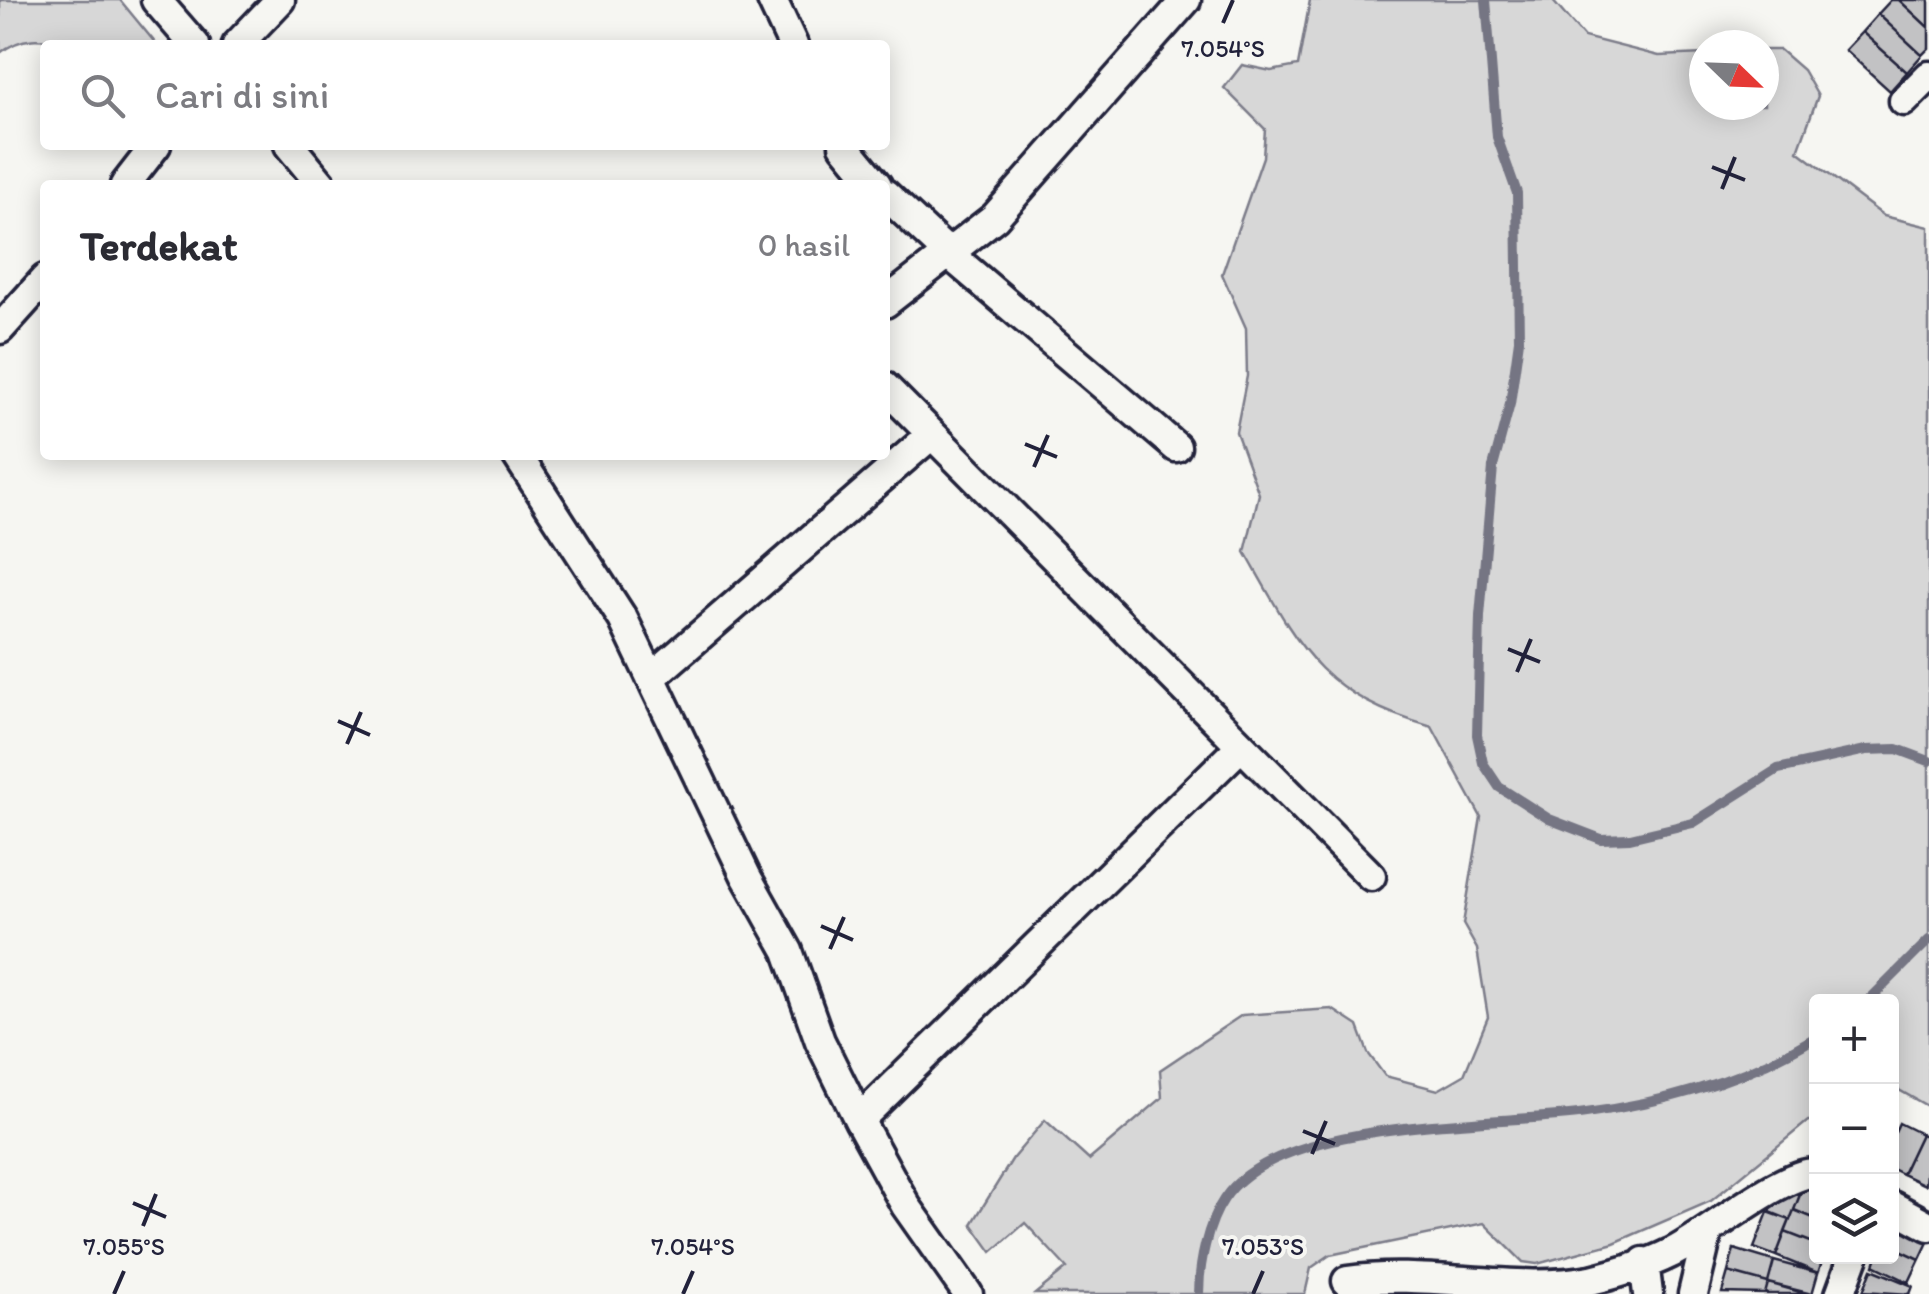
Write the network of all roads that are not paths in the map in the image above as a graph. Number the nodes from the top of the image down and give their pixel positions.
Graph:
1 (156, 0) edge
2 (280, 0) edge
3 (772, 0) edge
4 (1186, 0) edge
5 (191, 40) edge
6 (242, 40) edge
7 (791, 40) edge
8 (1929, 76) edge
9 (1904, 100) dead end
10 (152, 150) edge
11 (292, 150) edge
12 (848, 150) edge
13 (129, 180) edge
14 (318, 180) edge
15 (873, 180) edge
16 (890, 199) edge
17 (949, 254) junction
18 (40, 285) edge
19 (890, 299) edge
20 (0, 329) edge
21 (890, 392) edge
22 (930, 436) junction
23 (1176, 447) dead end
24 (520, 460) edge
25 (652, 678) junction
26 (1241, 746) junction
27 (1371, 876) dead end
28 (859, 1120) junction
29 (1812, 1174) edge
30 (1899, 1210) edge
31 (1929, 1226) edge
32 (1708, 1231) junction
33 (1644, 1262) junction
34 (1851, 1264) edge
35 (1346, 1281) dead end
36 (1515, 1289) edge
37 (968, 1294) edge
38 (1648, 1294) edge
39 (1693, 1294) edge
40 (1840, 1294) edge

1 - 5 street
2 - 6 street
3 - 7 street
4 - 17 street
8 - 9 street
10 - 13 street
11 - 14 street
12 - 15 street
16 - 17 street
17 - 19 street
17 - 23 street
18 - 20 street
21 - 22 street
22 - 25 street
22 - 26 street
24 - 25 street
25 - 28 street
26 - 27 street
26 - 28 street
28 - 37 street
29 - 32 street
30 - 31 street
32 - 33 street
32 - 39 street
33 - 36 street
33 - 38 street
34 - 40 street
35 - 36 street

